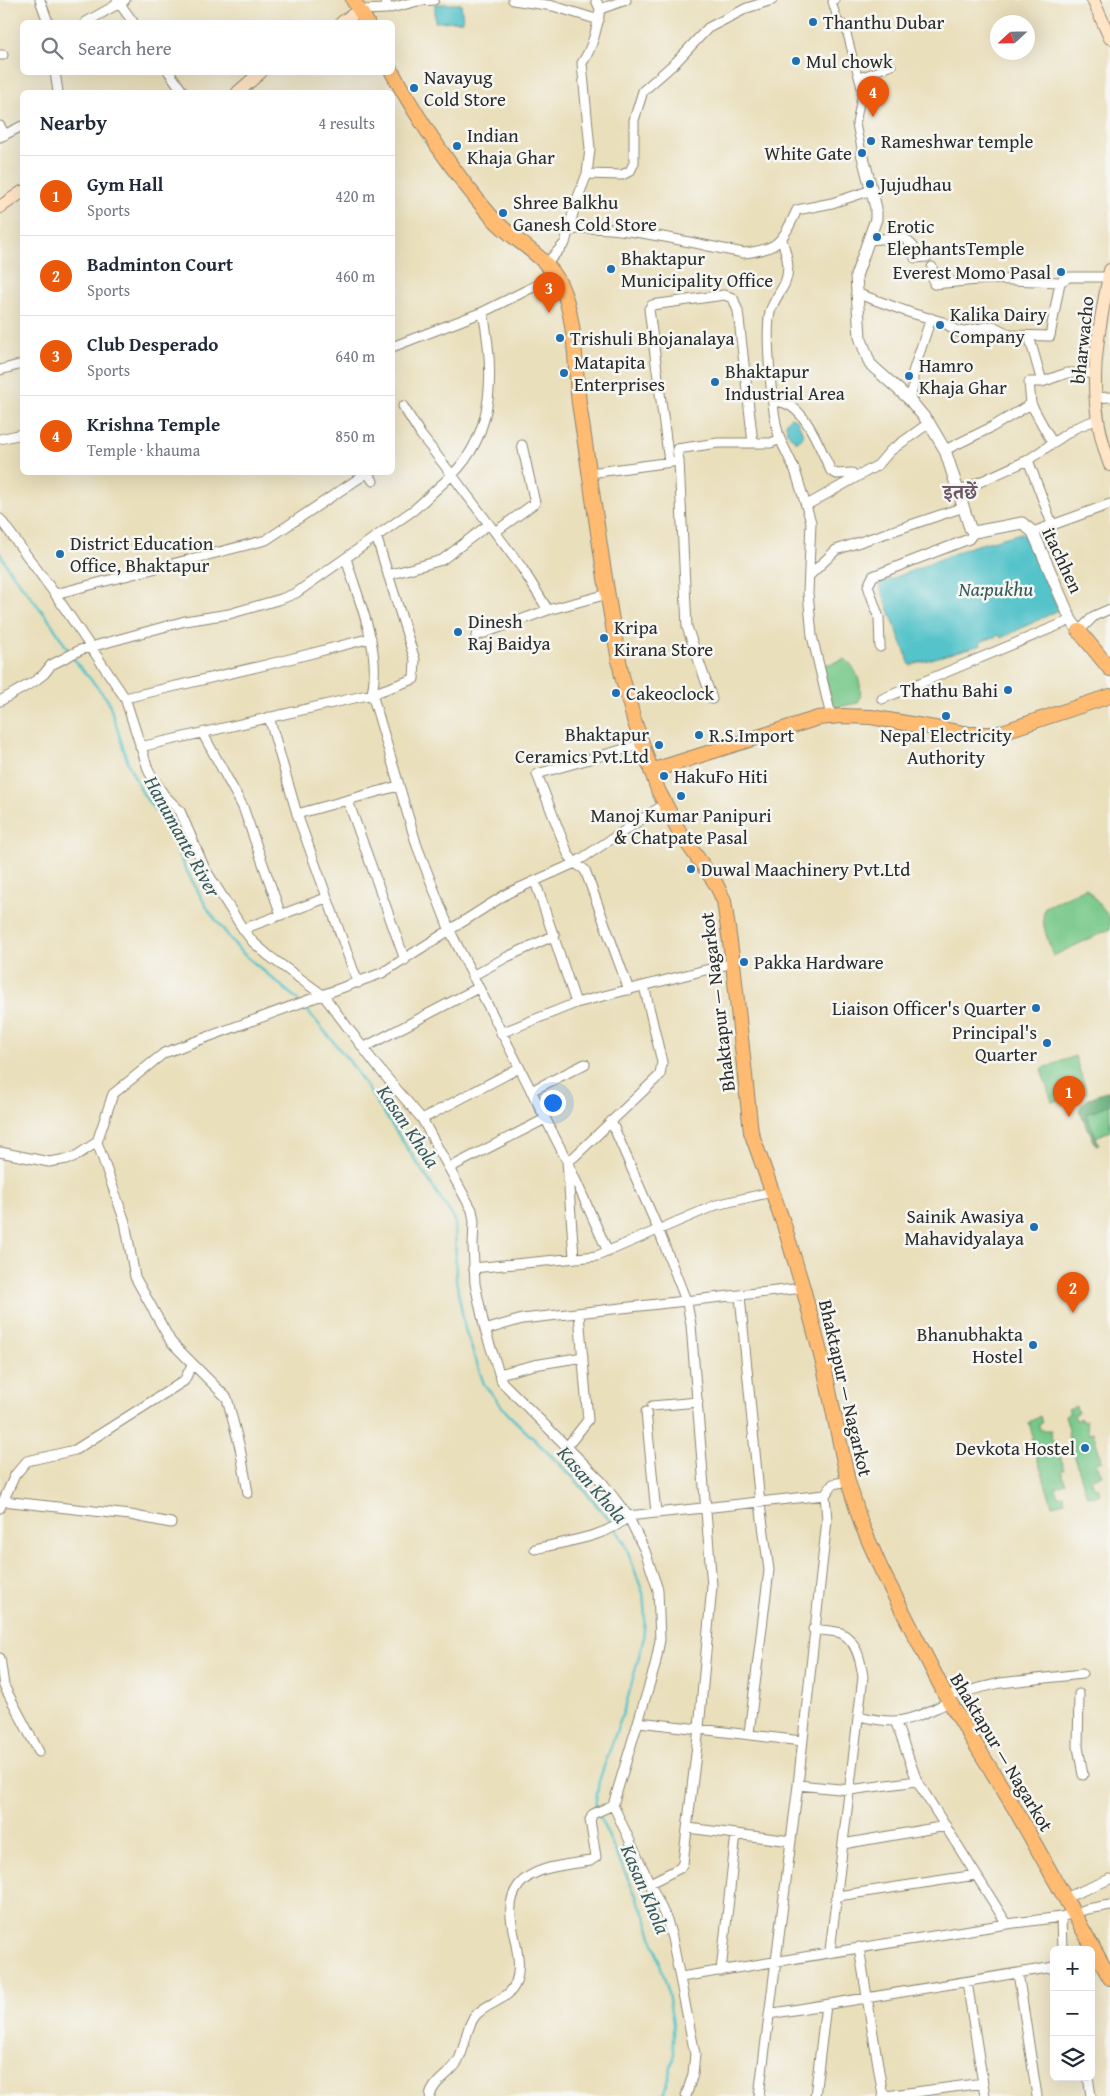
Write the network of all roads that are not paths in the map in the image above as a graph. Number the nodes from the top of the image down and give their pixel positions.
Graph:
1 (40, 0) edge
2 (418, 0) edge
3 (434, 0) edge
4 (513, 0) edge
5 (626, 0) edge
6 (772, 0) edge
7 (835, 0) edge
8 (1093, 0) edge
9 (120, 1) edge
10 (386, 4) edge
11 (598, 4) edge
12 (360, 11) edge
13 (47, 20) edge
14 (89, 20) edge
15 (132, 20) edge
16 (345, 20) edge
17 (598, 20) junction
18 (1107, 22) edge
19 (1110, 38) edge
20 (892, 66) dead end
21 (55, 75) edge
22 (171, 75) edge
23 (258, 75) edge
24 (394, 75) edge
25 (859, 78) junction
26 (58, 90) edge
27 (182, 90) edge
28 (240, 90) edge
29 (0, 126) edge
30 (20, 127) edge
31 (3, 136) edge
32 (862, 153) joint
33 (587, 174) junction
34 (872, 190) junction
35 (20, 193) edge
36 (0, 207) edge
37 (568, 232) junction
38 (782, 240) junction
39 (869, 240) junction
40 (927, 257) dead end
41 (547, 263) junction
42 (932, 267) dead end
43 (1110, 274) edge
44 (555, 276) junction
45 (1060, 282) junction
46 (856, 293) junction
47 (483, 312) junction
48 (931, 318) junction
49 (1028, 336) junction
50 (395, 346) edge
51 (20, 365) edge
52 (0, 370) edge
53 (1094, 373) junction
54 (1042, 382) junction
55 (1110, 397) edge
56 (1095, 398) junction
57 (909, 399) junction
58 (774, 402) junction
59 (1030, 404) junction
60 (403, 406) dead end
61 (1098, 419) junction
62 (929, 423) junction
63 (20, 434) edge
64 (0, 438) edge
65 (780, 439) junction
66 (753, 443) junction
67 (1053, 444) junction
68 (522, 445) dead end
69 (946, 450) junction
70 (1028, 460) junction
71 (679, 461) junction
72 (669, 462) junction
73 (1110, 463) edge
74 (590, 473) junction
75 (452, 475) junction
76 (369, 476) edge
77 (856, 477) junction
78 (960, 491) junction
79 (1110, 504) edge
80 (807, 505) junction
81 (964, 507) junction
82 (0, 519) edge
83 (488, 524) junction
84 (1052, 524) junction
85 (494, 532) junction
86 (974, 532) junction
87 (1033, 532) junction
88 (376, 536) junction
89 (346, 558) junction
90 (388, 575) junction
91 (809, 576) junction
92 (55, 594) junction
93 (608, 594) junction
94 (1110, 609) edge
95 (548, 610) junction
96 (1075, 626) junction
97 (476, 636) dead end
98 (371, 638) junction
99 (90, 647) junction
100 (880, 647) dead end
101 (1110, 669) edge
102 (372, 694) junction
103 (1110, 696) edge
104 (125, 698) junction
105 (712, 699) dead end
106 (882, 699) dead end
107 (0, 701) edge
108 (831, 716) junction
109 (269, 717) junction
110 (203, 734) junction
111 (642, 744) junction
112 (140, 747) junction
113 (651, 771) junction
114 (398, 786) junction
115 (348, 800) junction
116 (666, 804) junction
117 (297, 814) junction
118 (575, 863) junction
119 (535, 881) junction
120 (326, 898) junction
121 (281, 915) junction
122 (243, 929) junction
123 (450, 931) junction
124 (555, 935) junction
125 (405, 960) junction
126 (733, 963) junction
127 (472, 976) junction
128 (358, 983) junction
129 (644, 986) junction
130 (478, 988) junction
131 (629, 990) junction
132 (324, 996) junction
133 (576, 1003) junction
134 (501, 1033) junction
135 (363, 1048) junction
136 (585, 1064) dead end
137 (519, 1068) junction
138 (531, 1091) junction
139 (422, 1119) junction
140 (545, 1119) junction
141 (611, 1121) junction
142 (97, 1142) junction
143 (0, 1152) edge
144 (567, 1161) junction
145 (449, 1168) junction
146 (772, 1192) junction
147 (658, 1229) junction
148 (608, 1252) junction
149 (574, 1257) junction
150 (474, 1268) junction
151 (803, 1288) junction
152 (740, 1296) junction
153 (687, 1303) junction
154 (579, 1314) junction
155 (485, 1330) junction
156 (583, 1357) junction
157 (192, 1365) junction
158 (499, 1374) junction
159 (698, 1402) junction
160 (566, 1448) junction
161 (848, 1481) junction
162 (248, 1493) dead end
163 (825, 1496) junction
164 (2, 1504) edge
165 (760, 1504) junction
166 (707, 1507) junction
167 (656, 1513) junction
168 (628, 1516) junction
169 (171, 1523) dead end
170 (535, 1549) dead end
171 (813, 1630) junction
172 (0, 1658) edge
173 (1082, 1674) dead end
174 (1079, 1694) dead end
175 (948, 1699) junction
176 (859, 1716) junction
177 (640, 1722) junction
178 (896, 1723) junction
179 (699, 1728) junction
180 (750, 1734) junction
181 (802, 1740) junction
182 (39, 1752) dead end
183 (1083, 1775) dead end
184 (917, 1781) junction
185 (798, 1785) junction
186 (850, 1790) junction
187 (613, 1805) junction
188 (946, 1826) junction
189 (688, 1828) junction
190 (736, 1834) junction
191 (791, 1840) junction
192 (843, 1844) junction
193 (976, 1875) junction
194 (1110, 1879) edge
195 (650, 1882) junction
196 (838, 1896) junction
197 (1065, 1898) junction
198 (1110, 1905) edge
199 (1068, 1916) junction
200 (1008, 1924) junction
201 (1063, 1946) edge
202 (859, 1947) junction
203 (830, 1952) junction
204 (776, 1960) junction
205 (1050, 1968) edge
206 (721, 1971) junction
207 (1018, 1973) junction
208 (681, 1977) junction
209 (1110, 1978) edge
210 (967, 1982) junction
211 (868, 1999) junction
212 (826, 2005) junction
213 (769, 2014) junction
214 (1089, 2081) edge
215 (983, 2083) junction
216 (933, 2093) edge
217 (430, 2096) edge
218 (686, 2096) edge
219 (759, 2096) edge
220 (815, 2096) edge
221 (885, 2096) edge
222 (985, 2096) edge
223 (1037, 2096) edge
224 (1091, 2096) edge

1 - 13 street
2 - 3 street
2 - 10 street
4 - 17 street
5 - 11 street
6 - 33 street
7 - 25 street
8 - 18 main road
9 - 14 street
9 - 15 street
10 - 12 street
11 - 17 street
12 - 16 main road
17 - 33 street
18 - 19 main road
20 - 25 street
21 - 26 street
22 - 27 street
23 - 28 main road
24 - 41 main road
25 - 32 street
29 - 31 street
30 - 31 street
32 - 34 street
33 - 37 street
34 - 38 street
34 - 39 street
35 - 36 main road
37 - 38 street
37 - 41 street
38 - 58 street
39 - 40 street
39 - 46 street
41 - 44 main road, Bhaktapur — Nagarkot
42 - 45 street
43 - 45 street
43 - 53 main road, bharwacho
44 - 47 street
44 - 74 main road, Bhaktapur — Nagarkot
45 - 49 street
46 - 48 street
46 - 57 street
47 - 50 street
47 - 75 street
48 - 49 street
48 - 57 street
49 - 54 street
51 - 52 street
53 - 54 street
53 - 56 main road, bharwacho
54 - 59 street
55 - 56 street
56 - 61 main road, bharwacho
57 - 62 street
58 - 65 street
58 - 77 street
59 - 67 street
59 - 69 street
60 - 75 street
61 - 67 street
61 - 73 main road, bharwacho
62 - 69 street
62 - 77 street
63 - 64 street
65 - 66 street
65 - 80 street
66 - 71 street
66 - 72 street
67 - 70 street
68 - 85 street
69 - 78 street
70 - 78 street
70 - 84 street
71 - 72 street
71 - 105 street
72 - 74 street
74 - 93 main road, Bhaktapur — Nagarkot
75 - 83 street
75 - 88 street
76 - 92 street
77 - 80 street
78 - 81 street
79 - 84 street
80 - 91 street
81 - 86 street
81 - 91 street
82 - 92 street
83 - 85 street
83 - 90 street
84 - 87 street
85 - 95 street
86 - 87 street, itachhen
86 - 100 street
87 - 96 street, itachhen
88 - 89 street
88 - 90 street
89 - 98 street
89 - 99 street
90 - 102 street
91 - 108 street
92 - 99 street
93 - 95 street
93 - 111 main road, Bhaktapur — Nagarkot
94 - 96 street
95 - 97 street
96 - 101 main road
96 - 106 street
98 - 102 street
98 - 104 street
99 - 104 street
99 - 107 street
102 - 109 street
102 - 114 street
103 - 108 main road
104 - 112 street
108 - 113 main road
109 - 110 street
109 - 117 street
110 - 112 street
110 - 121 street
111 - 113 main road, Bhaktapur — Nagarkot
111 - 118 street
112 - 122 street
113 - 116 main road, Bhaktapur — Nagarkot
114 - 115 street
114 - 123 street
115 - 117 street
115 - 125 street
116 - 118 street
116 - 126 main road, Bhaktapur — Nagarkot
117 - 120 street
118 - 119 street
118 - 131 street
119 - 123 street
119 - 124 street
120 - 121 street
120 - 128 street
121 - 122 street
122 - 132 street
123 - 125 street
123 - 127 street
124 - 127 street
124 - 133 street
125 - 128 street
126 - 129 street
126 - 146 main road, Bhaktapur — Nagarkot
127 - 130 street
128 - 132 street
129 - 131 street
129 - 141 street
130 - 134 street
130 - 135 street
131 - 133 street
132 - 135 street
132 - 142 street
133 - 134 street
134 - 137 street
135 - 139 street
136 - 138 street
137 - 138 street
137 - 139 street
138 - 140 street
139 - 145 street
140 - 144 street
140 - 145 street
141 - 144 street
141 - 147 street
142 - 143 street
142 - 157 street
144 - 148 street
144 - 149 street
145 - 150 street
146 - 147 street
146 - 151 main road, Bhaktapur — Nagarkot
147 - 148 street
147 - 153 street
148 - 149 street
149 - 150 street
150 - 155 street
151 - 152 street
151 - 161 main road, Bhaktapur — Nagarkot
152 - 153 street
152 - 165 street
153 - 154 street
153 - 159 street
154 - 155 street
154 - 156 street
155 - 158 street
156 - 158 street
156 - 160 street
157 - 162 street
157 - 164 street
158 - 160 street
159 - 166 street
159 - 167 street
160 - 168 street
161 - 163 street
161 - 175 main road, Bhaktapur — Nagarkot
163 - 165 street
163 - 171 street
164 - 169 street
165 - 166 street
165 - 180 street
166 - 167 street
166 - 179 street
167 - 168 street
168 - 170 street
168 - 177 street
171 - 176 street
171 - 181 street
172 - 182 street
173 - 175 street
174 - 183 street
175 - 178 street
175 - 197 main road, Bhaktapur — Nagarkot
176 - 178 street
176 - 186 street
177 - 179 street
177 - 187 street
178 - 184 street
179 - 180 street
179 - 189 street
180 - 181 street
181 - 185 street
184 - 186 street
184 - 188 street
185 - 186 street
185 - 191 street
186 - 192 street
187 - 195 street
187 - 217 street
188 - 192 street
188 - 193 street
189 - 190 street
189 - 195 street
190 - 191 street
190 - 206 street
191 - 204 street
192 - 196 street
193 - 196 street
193 - 200 street
194 - 197 street
195 - 208 street
196 - 203 street
197 - 199 main road, Bhaktapur — Nagarkot
198 - 199 street
199 - 200 street
199 - 201 street
199 - 209 main road, Bhaktapur — Nagarkot
200 - 202 street
202 - 203 street
202 - 211 street
203 - 204 street
204 - 206 street
204 - 213 street
205 - 207 street
206 - 208 street
207 - 210 street
207 - 223 street
208 - 218 street
210 - 211 street
210 - 215 street
211 - 212 street
211 - 221 street
212 - 213 street
212 - 220 street
213 - 219 street
214 - 224 street
215 - 216 street
215 - 222 street
216 - 221 street

